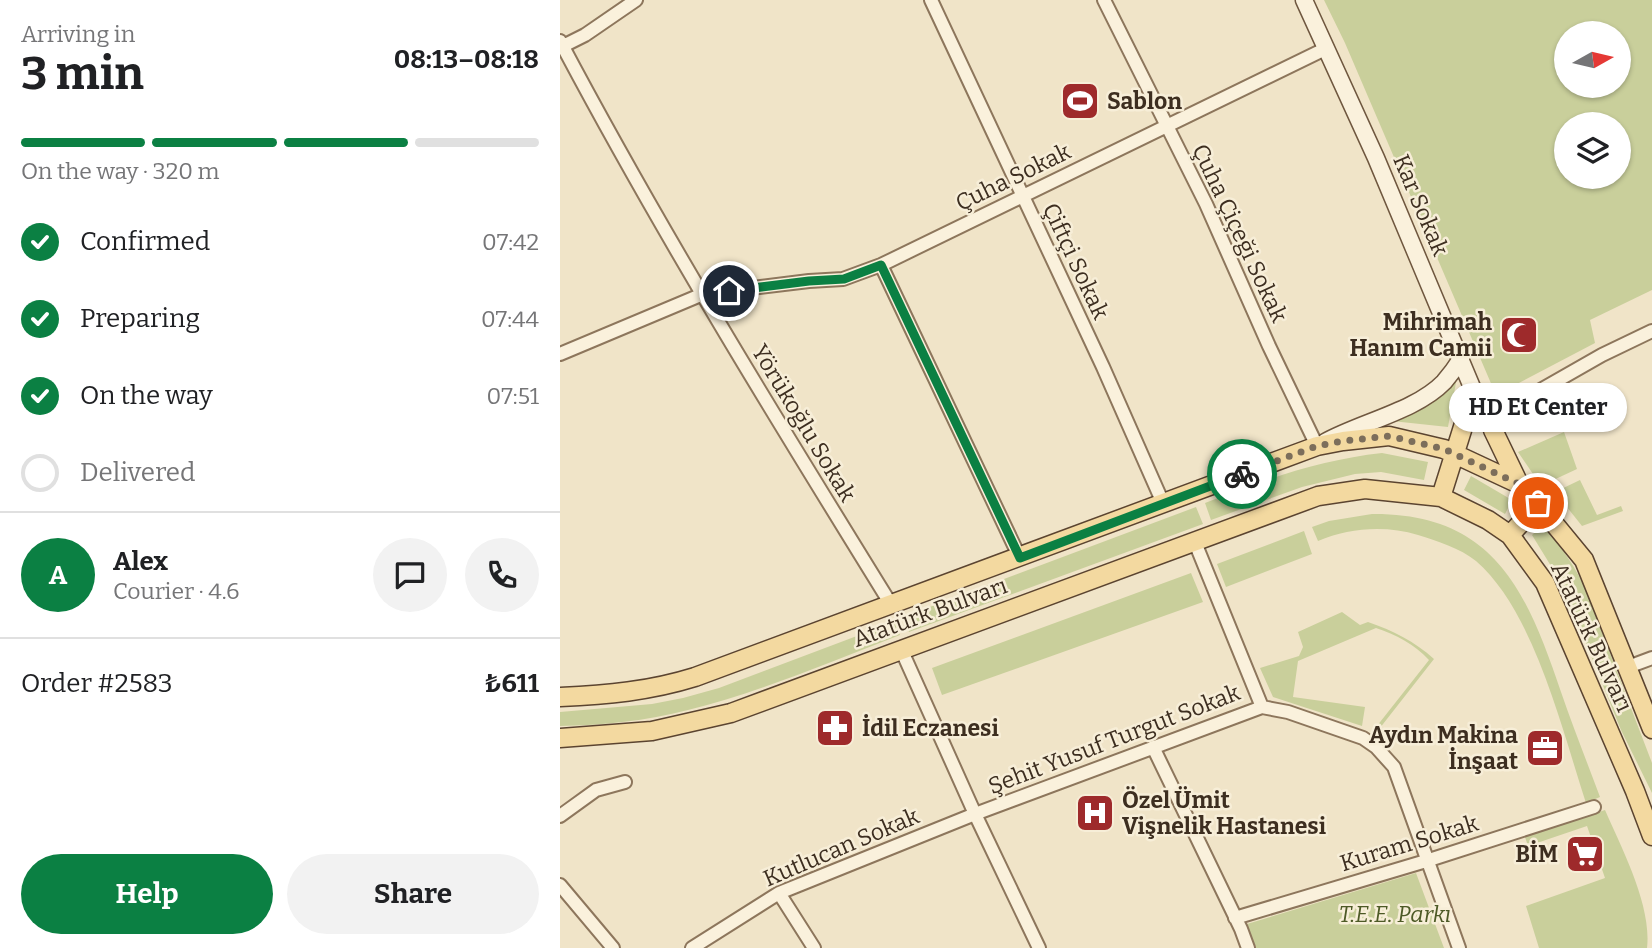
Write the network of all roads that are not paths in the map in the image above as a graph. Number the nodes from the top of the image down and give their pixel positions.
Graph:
1 (636, 0) edge
2 (931, 0) edge
3 (1104, 0) edge
4 (1304, 0) edge
5 (561, 44) edge
6 (1327, 48) junction
7 (1168, 126) junction
8 (1021, 195) junction
9 (881, 265) junction
10 (702, 294) junction
11 (1652, 331) edge
12 (560, 354) edge
13 (1461, 359) junction
14 (1474, 392) junction
15 (1490, 425) junction
16 (1317, 446) junction
17 (1455, 454) junction
18 (1519, 484) junction
19 (1441, 497) junction
20 (1163, 503) junction
21 (1538, 503) junction
22 (1510, 535) junction
23 (1194, 540) junction
24 (1020, 558) junction
25 (892, 606) junction
26 (901, 649) junction
27 (1652, 658) edge
28 (1628, 667) junction
29 (560, 697) edge
30 (1262, 707) junction
31 (1652, 729) edge
32 (560, 738) edge
33 (1153, 747) junction
34 (625, 782) dead end
35 (1594, 807) dead end
36 (975, 814) junction
37 (560, 816) edge
38 (1652, 836) edge
39 (1426, 861) junction
40 (560, 885) edge
41 (779, 893) junction
42 (1236, 918) junction
43 (613, 948) edge
44 (692, 948) edge
45 (814, 948) edge
46 (1039, 948) edge
47 (1248, 948) edge
48 (1460, 948) edge

1 - 5 street
2 - 8 street, Çiftçi Sokak
3 - 7 street, Çuha Çiçeği Sokak
4 - 6 street, Kar Sokak
5 - 10 street, Yörükoğlu Sokak
6 - 7 street, Çuha Sokak
6 - 13 street, Kar Sokak
7 - 8 street, Çuha Sokak
7 - 16 street, Çuha Çiçeği Sokak
8 - 9 street, Çuha Sokak
8 - 20 street, Çiftçi Sokak
9 - 10 street, Çuha Sokak
9 - 24 street
10 - 12 street, Çuha Sokak
10 - 25 street, Yörükoğlu Sokak
11 - 15 street
13 - 14 street, Kar Sokak
13 - 16 street
14 - 15 street, Kar Sokak
14 - 17 main road
15 - 18 main road
16 - 17 main road, Atatürk Bulvarı
16 - 20 main road, Atatürk Bulvarı
17 - 18 main road, Atatürk Bulvarı
17 - 19 main road
18 - 21 main road, Atatürk Bulvarı
19 - 22 main road, Atatürk Bulvarı
19 - 23 main road, Atatürk Bulvarı
20 - 24 main road, Atatürk Bulvarı
21 - 22 main road
21 - 28 main road, Atatürk Bulvarı
22 - 38 main road, Atatürk Bulvarı
23 - 26 main road, Atatürk Bulvarı
23 - 30 street
24 - 25 main road, Atatürk Bulvarı
25 - 29 main road, Atatürk Bulvarı
26 - 32 main road, Atatürk Bulvarı
26 - 36 street
27 - 28 street
28 - 31 main road, Atatürk Bulvarı
30 - 33 street, Şehit Yusuf Turgut Sokak
30 - 39 street, Şehit Yusuf Turgut Sokak
33 - 36 street, Şehit Yusuf Turgut Sokak
33 - 42 street
34 - 37 street
35 - 39 street, Kuram Sokak
36 - 41 street, Kutlucan Sokak
36 - 46 street
39 - 42 street, Kuram Sokak
39 - 48 street, Şehit Yusuf Turgut Sokak
40 - 43 street
41 - 44 street, Kutlucan Sokak
41 - 45 street
42 - 47 street

